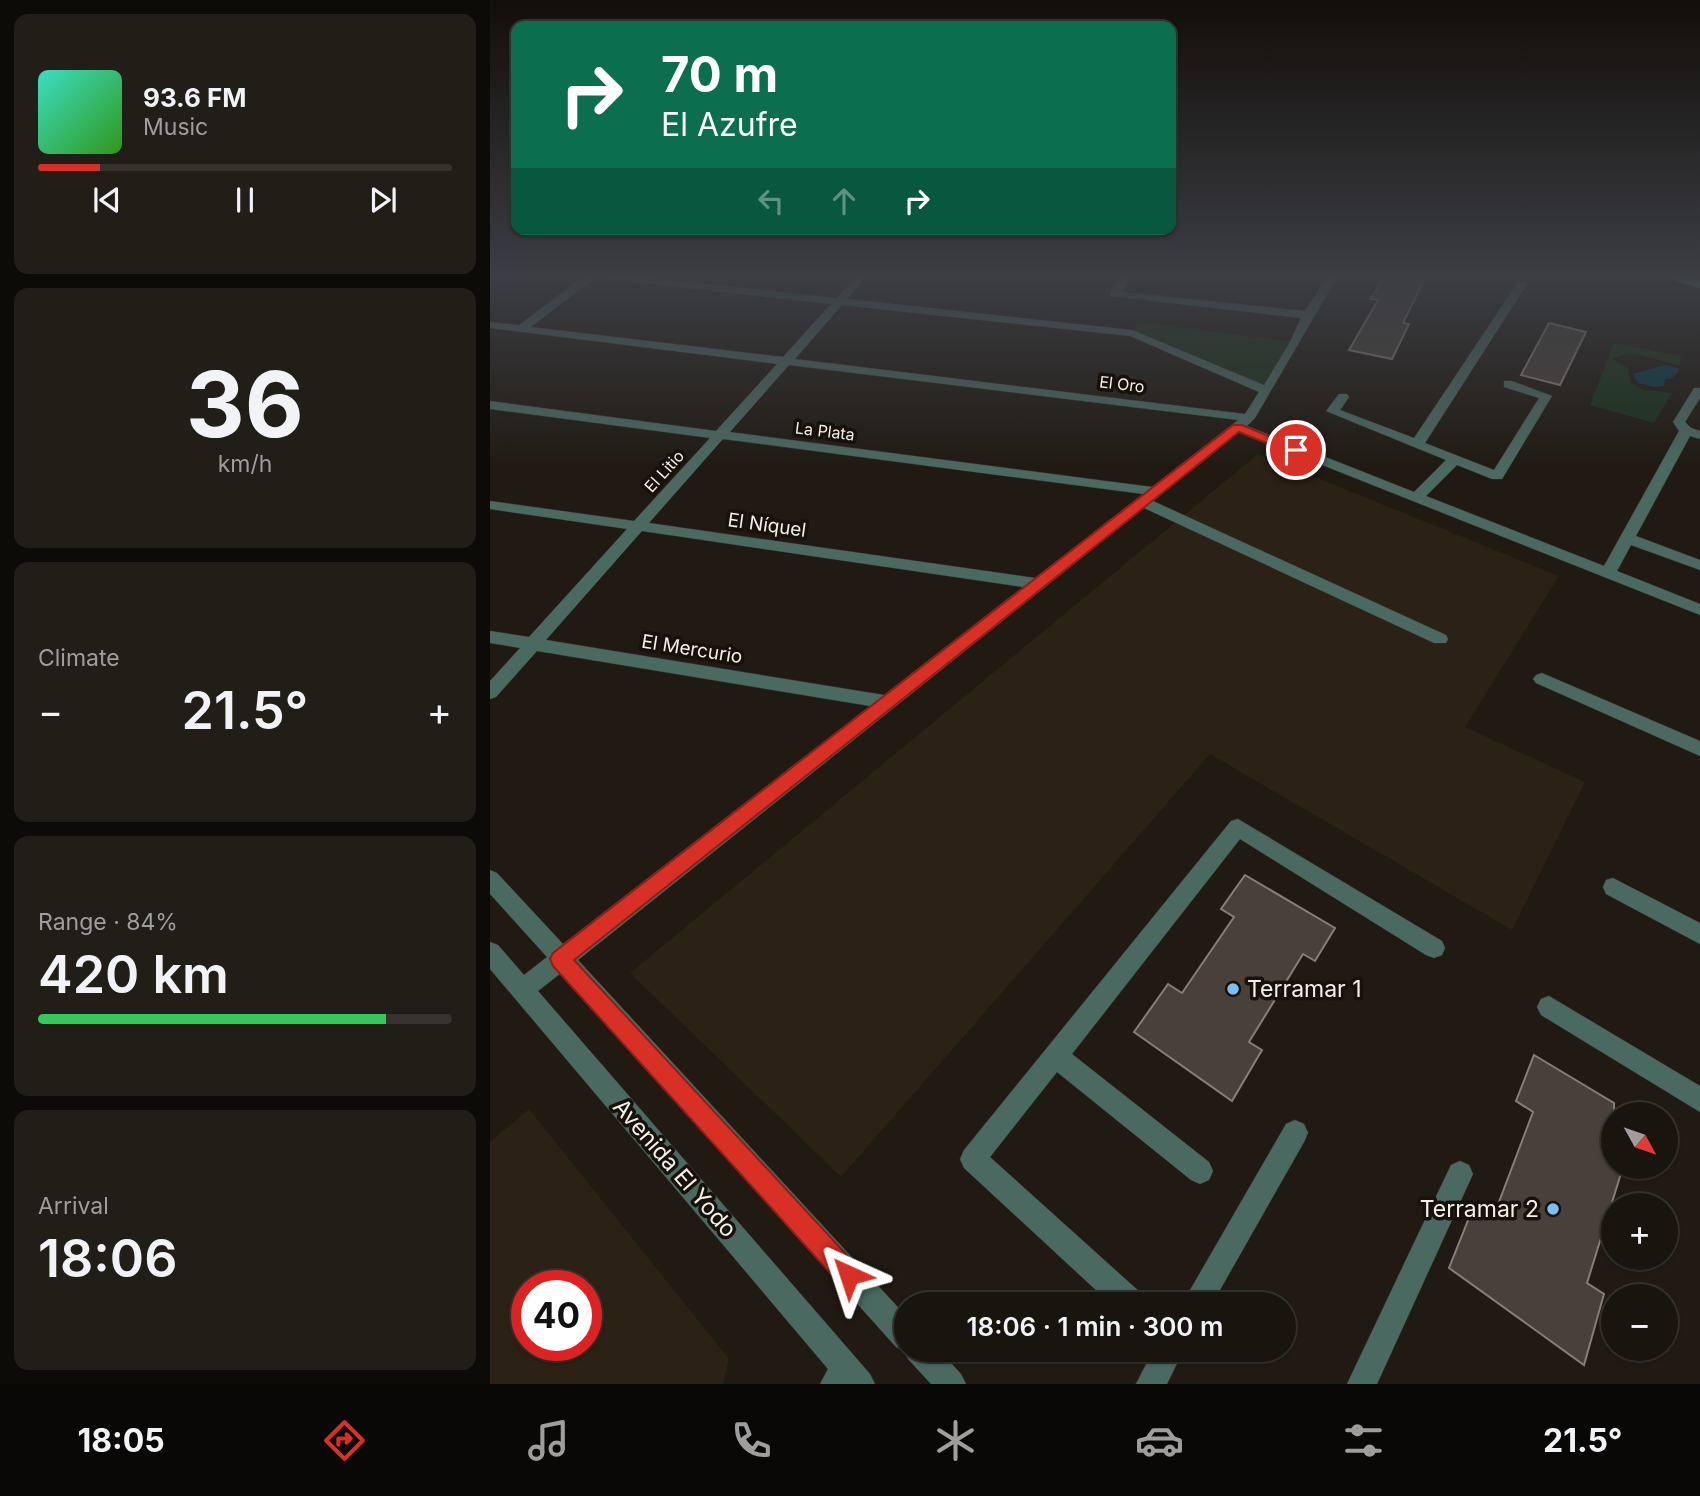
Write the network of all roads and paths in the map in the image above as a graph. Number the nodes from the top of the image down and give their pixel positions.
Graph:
1 (601, 339) edge
2 (805, 339) edge
3 (1145, 339) edge
4 (1298, 339) edge
5 (1486, 339) edge
6 (785, 361) junction
7 (1508, 384) dead end
8 (1266, 390) junction
9 (1700, 392) edge
10 (1343, 397) dead end
11 (490, 405) edge
12 (1243, 422) junction
13 (1693, 433) edge
14 (719, 435) junction
15 (1417, 444) junction
16 (1455, 458) junction
17 (1149, 497) junction
18 (1416, 498) junction
19 (490, 505) edge
20 (638, 526) junction
21 (1626, 538) junction
22 (1700, 565) edge
23 (1608, 573) junction
24 (1039, 584) junction
25 (1700, 610) edge
26 (490, 637) edge
27 (1440, 639) dead end
28 (532, 645) junction
29 (1542, 679) dead end
30 (490, 692) edge
31 (888, 702) junction
32 (1700, 749) edge
33 (490, 879) edge
34 (1613, 887) dead end
35 (1700, 934) edge
36 (1434, 947) dead end
37 (490, 952) edge
38 (560, 959) junction
39 (522, 990) junction
40 (1549, 1007) dead end
41 (1056, 1056) junction
42 (1700, 1100) edge
43 (1295, 1133) dead end
44 (1200, 1171) dead end
45 (1460, 1174) dead end
46 (1119, 1292) edge
47 (1203, 1292) edge
48 (894, 1324) edge
49 (930, 1362) edge
50 (1163, 1362) edge
51 (847, 1379) edge
52 (951, 1384) edge
53 (1151, 1384) edge
54 (1362, 1384) edge

1 - 6 street, El Oro
2 - 6 street, El Litio
3 - 8 street
4 - 8 street
5 - 15 street
6 - 12 street, El Oro
6 - 14 street, El Litio
7 - 16 street
8 - 12 street
9 - 13 street
10 - 15 street
11 - 14 street, La Plata
12 - 17 street
12 - 18 street, El Oro
13 - 21 street
14 - 17 street, La Plata
14 - 20 street, El Litio
15 - 16 street
16 - 18 street
17 - 24 street
17 - 27 street, La Plata
18 - 23 street, El Oro
19 - 20 street, El Níquel
20 - 24 street, El Níquel
20 - 28 street, El Litio
21 - 22 street
21 - 23 street
23 - 25 street, El Oro
24 - 31 street
26 - 28 street, El Mercurio
28 - 30 street, El Litio
28 - 31 street, El Mercurio
29 - 32 street
31 - 38 street
33 - 38 street
34 - 35 street
36 - 41 street
37 - 39 street, Avenida El Yodo
38 - 39 street
38 - 48 street
39 - 51 street, Avenida El Yodo
40 - 42 street
41 - 44 street
41 - 46 street
43 - 47 street
45 - 54 street
49 - 52 street
50 - 53 street

